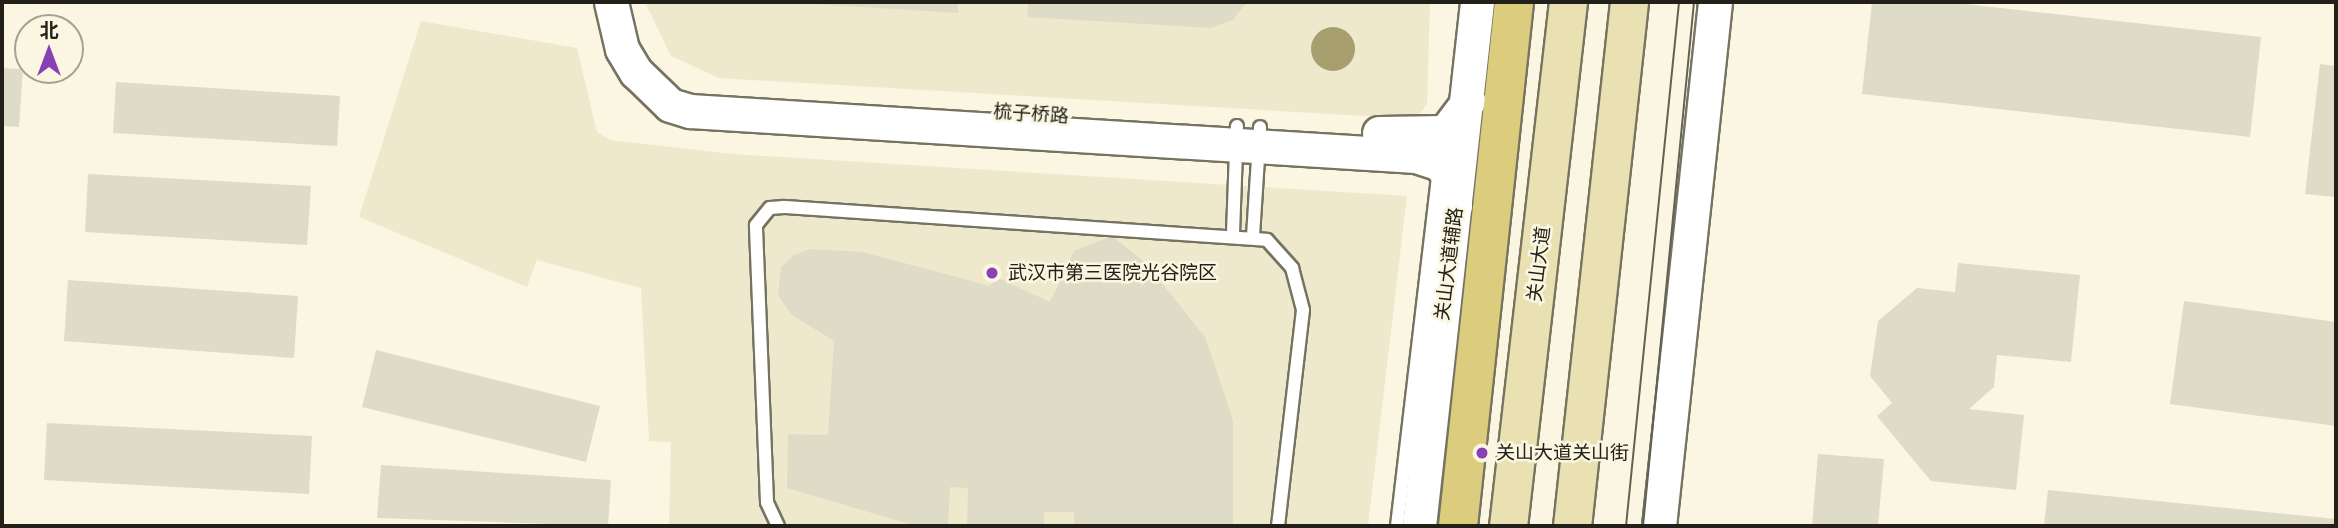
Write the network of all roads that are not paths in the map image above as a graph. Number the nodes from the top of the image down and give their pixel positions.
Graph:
1 (611, 2) edge
2 (631, 2) edge
3 (1477, 2) edge
4 (1514, 2) edge
5 (1568, 2) edge
6 (1629, 2) edge
7 (1715, 2) edge
8 (1468, 101) junction
9 (1445, 132) junction
10 (1248, 136) junction
11 (1440, 164) junction
12 (1455, 206) junction
13 (1233, 233) junction
14 (1254, 236) junction
15 (778, 526) edge
16 (1278, 526) edge
17 (1397, 526) edge
18 (1419, 526) edge
19 (1458, 526) edge
20 (1508, 526) edge
21 (1572, 526) edge
22 (1659, 526) edge

1 - 10 street
2 - 10 street, 梳子桥路
3 - 8 street, 关山大道辅路
4 - 19 highway
5 - 20 main road, 关山大道
6 - 21 main road
7 - 22 street
8 - 9 street
8 - 12 street, 关山大道辅路
9 - 10 street, 梳子桥路
9 - 11 lane
10 - 11 street
10 - 13 lane
10 - 14 lane
11 - 12 street
11 - 17 lane
12 - 18 street, 关山大道辅路
13 - 14 lane
13 - 15 lane
14 - 16 lane

